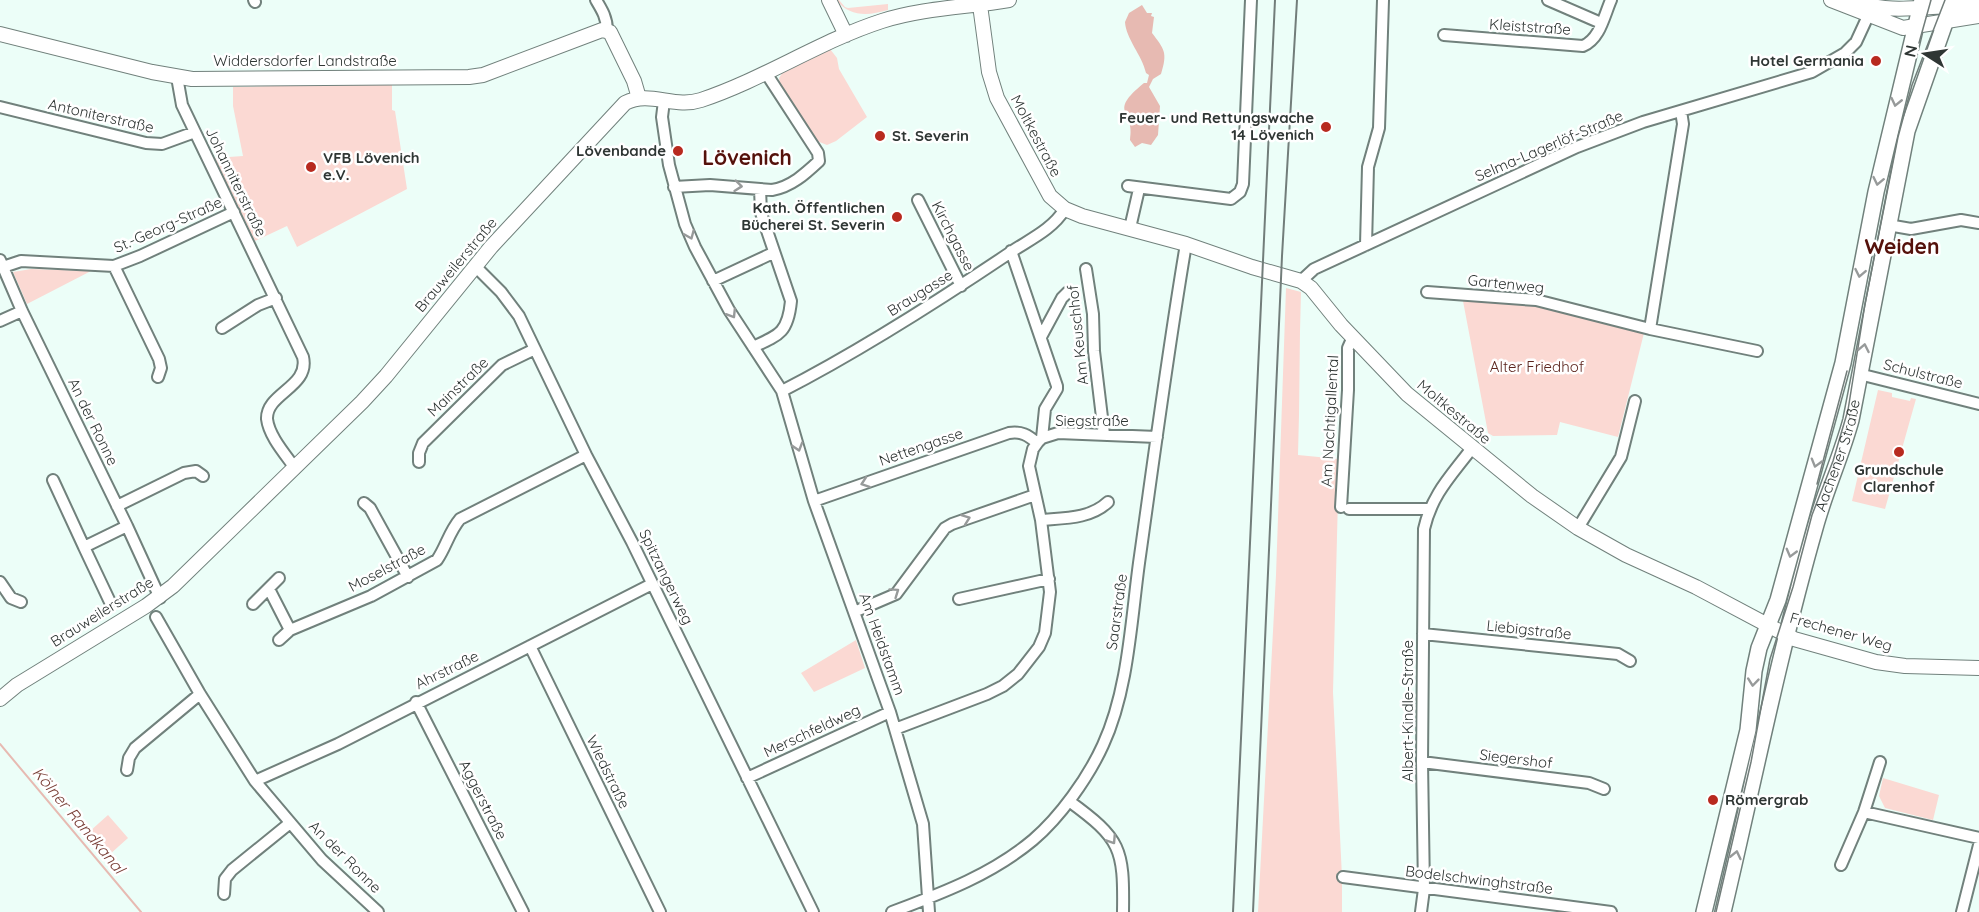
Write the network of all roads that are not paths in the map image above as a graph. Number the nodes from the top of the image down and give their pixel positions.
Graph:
1 (596, 0) edge
2 (829, 0) edge
3 (1009, 0) edge
4 (1251, 0) edge
5 (1383, 0) edge
6 (1548, 0) edge
7 (1611, 0) edge
8 (1831, 0) edge
9 (1853, 0) edge
10 (1920, 4) edge
11 (980, 5) junction
12 (1979, 6) edge
13 (1950, 9) edge
14 (1868, 16) junction
15 (1979, 16) edge
16 (1601, 23) junction
17 (1915, 25) junction
18 (606, 30) junction
19 (0, 34) edge
20 (846, 35) junction
21 (1444, 35) dead end
22 (766, 73) junction
23 (177, 77) junction
24 (639, 98) junction
25 (664, 101) junction
26 (0, 107) edge
27 (1681, 111) junction
28 (195, 132) junction
29 (674, 187) junction
30 (760, 189) junction
31 (918, 200) dead end
32 (1065, 209) junction
33 (234, 212) junction
34 (1979, 223) edge
35 (1888, 225) junction
36 (1130, 228) junction
37 (1186, 244) junction
38 (1366, 245) junction
39 (1011, 251) junction
40 (773, 253) junction
41 (2, 264) edge
42 (114, 266) junction
43 (475, 266) junction
44 (1086, 269) dead end
45 (713, 281) junction
46 (1301, 281) junction
47 (961, 285) junction
48 (1068, 292) dead end
49 (1427, 292) dead end
50 (276, 298) junction
51 (22, 311) junction
52 (0, 321) edge
53 (222, 328) dead end
54 (1650, 329) junction
55 (1041, 337) junction
56 (1353, 337) junction
57 (753, 347) junction
58 (535, 349) junction
59 (1756, 351) dead end
60 (1859, 374) junction
61 (158, 377) dead end
62 (782, 391) junction
63 (1635, 400) dead end
64 (1979, 404) edge
65 (1104, 434) junction
66 (1157, 437) junction
67 (1039, 440) junction
68 (1472, 448) junction
69 (586, 455) junction
70 (419, 462) dead end
71 (295, 468) junction
72 (203, 476) dead end
73 (53, 480) dead end
74 (1035, 495) junction
75 (814, 501) junction
76 (1108, 502) dead end
77 (364, 503) dead end
78 (117, 506) junction
79 (1429, 509) junction
80 (1041, 520) junction
81 (127, 526) junction
82 (1578, 528) junction
83 (84, 547) junction
84 (408, 577) junction
85 (279, 578) dead end
86 (1049, 579) junction
87 (0, 582) edge
88 (652, 584) junction
89 (269, 589) junction
90 (160, 598) junction
91 (959, 599) dead end
92 (21, 602) dead end
93 (110, 603) dead end
94 (253, 604) dead end
95 (854, 612) junction
96 (156, 617) dead end
97 (1768, 626) junction
98 (290, 630) junction
99 (1423, 634) junction
100 (1787, 636) junction
101 (279, 640) dead end
102 (530, 645) junction
103 (1630, 662) dead end
104 (1979, 668) edge
105 (200, 694) junction
106 (0, 699) edge
107 (416, 702) junction
108 (890, 712) junction
109 (895, 729) junction
110 (1422, 762) junction
111 (1880, 762) dead end
112 (127, 770) dead end
113 (747, 778) junction
114 (255, 781) junction
115 (1604, 789) dead end
116 (1069, 801) junction
117 (1864, 812) junction
118 (290, 823) junction
119 (1979, 838) edge
120 (1979, 845) edge
121 (1841, 865) dead end
122 (1343, 877) dead end
123 (1424, 889) junction
124 (224, 894) dead end
125 (928, 898) junction
126 (378, 912) edge
127 (523, 912) edge
128 (660, 912) edge
129 (813, 912) edge
130 (892, 912) edge
131 (929, 912) edge
132 (1123, 912) edge
133 (1421, 912) edge
134 (1611, 912) edge
135 (1704, 912) edge
136 (1723, 912) edge
137 (1962, 912) edge

1 - 18 street
2 - 20 street
3 - 11 street
4 - 36 street
5 - 38 street
6 - 16 street, Kleiststraße
7 - 16 street, Kleiststraße
8 - 14 street
9 - 10 street
10 - 13 street
10 - 17 main road, Aachener Straße
11 - 20 street
11 - 32 street, Moltkestraße
12 - 13 street
13 - 15 street
13 - 17 street
13 - 35 main road, Aachener Straße
14 - 17 street
14 - 27 street, Selma-Lagerlöf-Straße
16 - 21 street, Kleiststraße
17 -> 97 main road, Aachener Straße
18 - 23 street, Widdersdorfer Landstraße
18 - 24 street
19 - 23 street, Widdersdorfer Landstraße
20 - 22 street
22 - 25 street
22 - 30 street
23 - 28 street, Johanniterstraße
24 - 25 street
24 - 43 street, Brauweilerstraße
25 - 29 street, Am Heidstamm
26 - 28 street, Antoniterstraße
27 - 38 street, Selma-Lagerlöf-Straße
27 - 54 street
28 - 33 street, Johanniterstraße
29 -> 30 street
29 -> 45 street, Am Heidstamm
30 - 40 street
31 - 47 street, Kirchgasse
32 - 36 street, Moltkestraße
32 - 39 street, Braugasse
33 - 42 street, St.-Georg-Straße
33 - 50 street, Johanniterstraße
34 - 35 street
60 -> 35 main road, Aachener Straße
36 - 37 street, Moltkestraße
37 - 46 street, Moltkestraße
37 - 66 street, Saarstraße
38 - 46 street, Selma-Lagerlöf-Straße
39 - 47 street, Braugasse
39 - 55 street
40 - 45 street
40 - 57 street
41 - 42 street, St.-Georg-Straße
41 - 51 street, An der Ronne
42 - 61 street, St.-Georg-Straße
43 - 58 street, Spitzangerweg
43 - 71 street, Brauweilerstraße
44 - 65 street, Am Keuschhof
45 -> 57 street, Am Heidstamm
46 - 56 street, Moltkestraße
47 - 62 street, Braugasse
48 - 55 street
49 - 54 street, Gartenweg
50 - 53 street
50 - 71 street, Johanniterstraße
51 - 52 street
51 - 78 street, An der Ronne
54 - 59 street, Gartenweg
55 - 67 street
56 - 68 street, Moltkestraße
56 - 79 street, Am Nachtigallental
57 - 62 street, Am Heidstamm
58 - 69 street, Spitzangerweg
58 - 70 street, Mainstraße
60 - 64 street, Schulstraße
60 - 100 main road, Aachener Straße
62 -> 75 street, Am Heidstamm
63 - 82 street
65 - 66 street, Siegstraße
65 - 67 street, Siegstraße
66 - 116 street, Saarstraße
67 - 74 street
67 -> 75 street, Nettengasse
68 - 79 street, Albert-Kindle-Straße
68 - 82 street, Moltkestraße
69 - 84 street, Moselstraße
69 - 88 street, Spitzangerweg
71 - 90 street, Brauweilerstraße
72 - 78 street
73 - 83 street
74 - 80 street
95 -> 74 street
75 - 95 street, Am Heidstamm
76 - 80 street
77 - 84 street
78 - 81 street, An der Ronne
79 - 99 street, Albert-Kindle-Straße
80 - 86 street
81 - 83 street
81 - 90 street, An der Ronne
82 - 97 street, Moltkestraße
83 - 93 street
84 - 98 street, Moselstraße
85 - 89 street
86 - 91 street
86 - 109 street
87 - 92 street
88 - 102 street, Ahrstraße
88 - 113 street, Spitzangerweg
89 - 94 street
89 - 98 street
90 - 106 street, Brauweilerstraße
95 - 108 street, Am Heidstamm
96 - 105 street, An der Ronne
97 - 100 street, Frechener Weg
97 -> 135 main road, Aachener Straße
98 - 101 street, Moselstraße
99 - 103 street, Liebigstraße
99 - 110 street, Albert-Kindle-Straße
100 - 104 street, Frechener Weg
136 -> 100 main road, Aachener Straße
102 - 107 street, Ahrstraße
102 - 128 street, Wiedstraße
105 - 112 street
105 - 114 street, An der Ronne
107 - 114 street, Ahrstraße
107 - 127 street, Aggerstraße
108 - 109 street, Am Heidstamm
108 - 113 street, Merschfeldweg
109 - 125 street, Am Heidstamm
110 - 115 street, Siegershof
110 - 123 street, Albert-Kindle-Straße
111 - 117 street
113 - 129 street, Spitzangerweg
114 - 118 street, An der Ronne
116 - 125 street, Saarstraße
116 -> 132 street
117 - 119 street
117 - 121 street
118 - 124 street, An der Ronne
118 - 126 street, An der Ronne
120 - 137 street
122 - 123 street, Bodelschwinghstraße
123 - 133 street, Albert-Kindle-Straße
123 - 134 street, Bodelschwinghstraße
125 - 130 street, Saarstraße
125 - 131 street, Am Heidstamm

